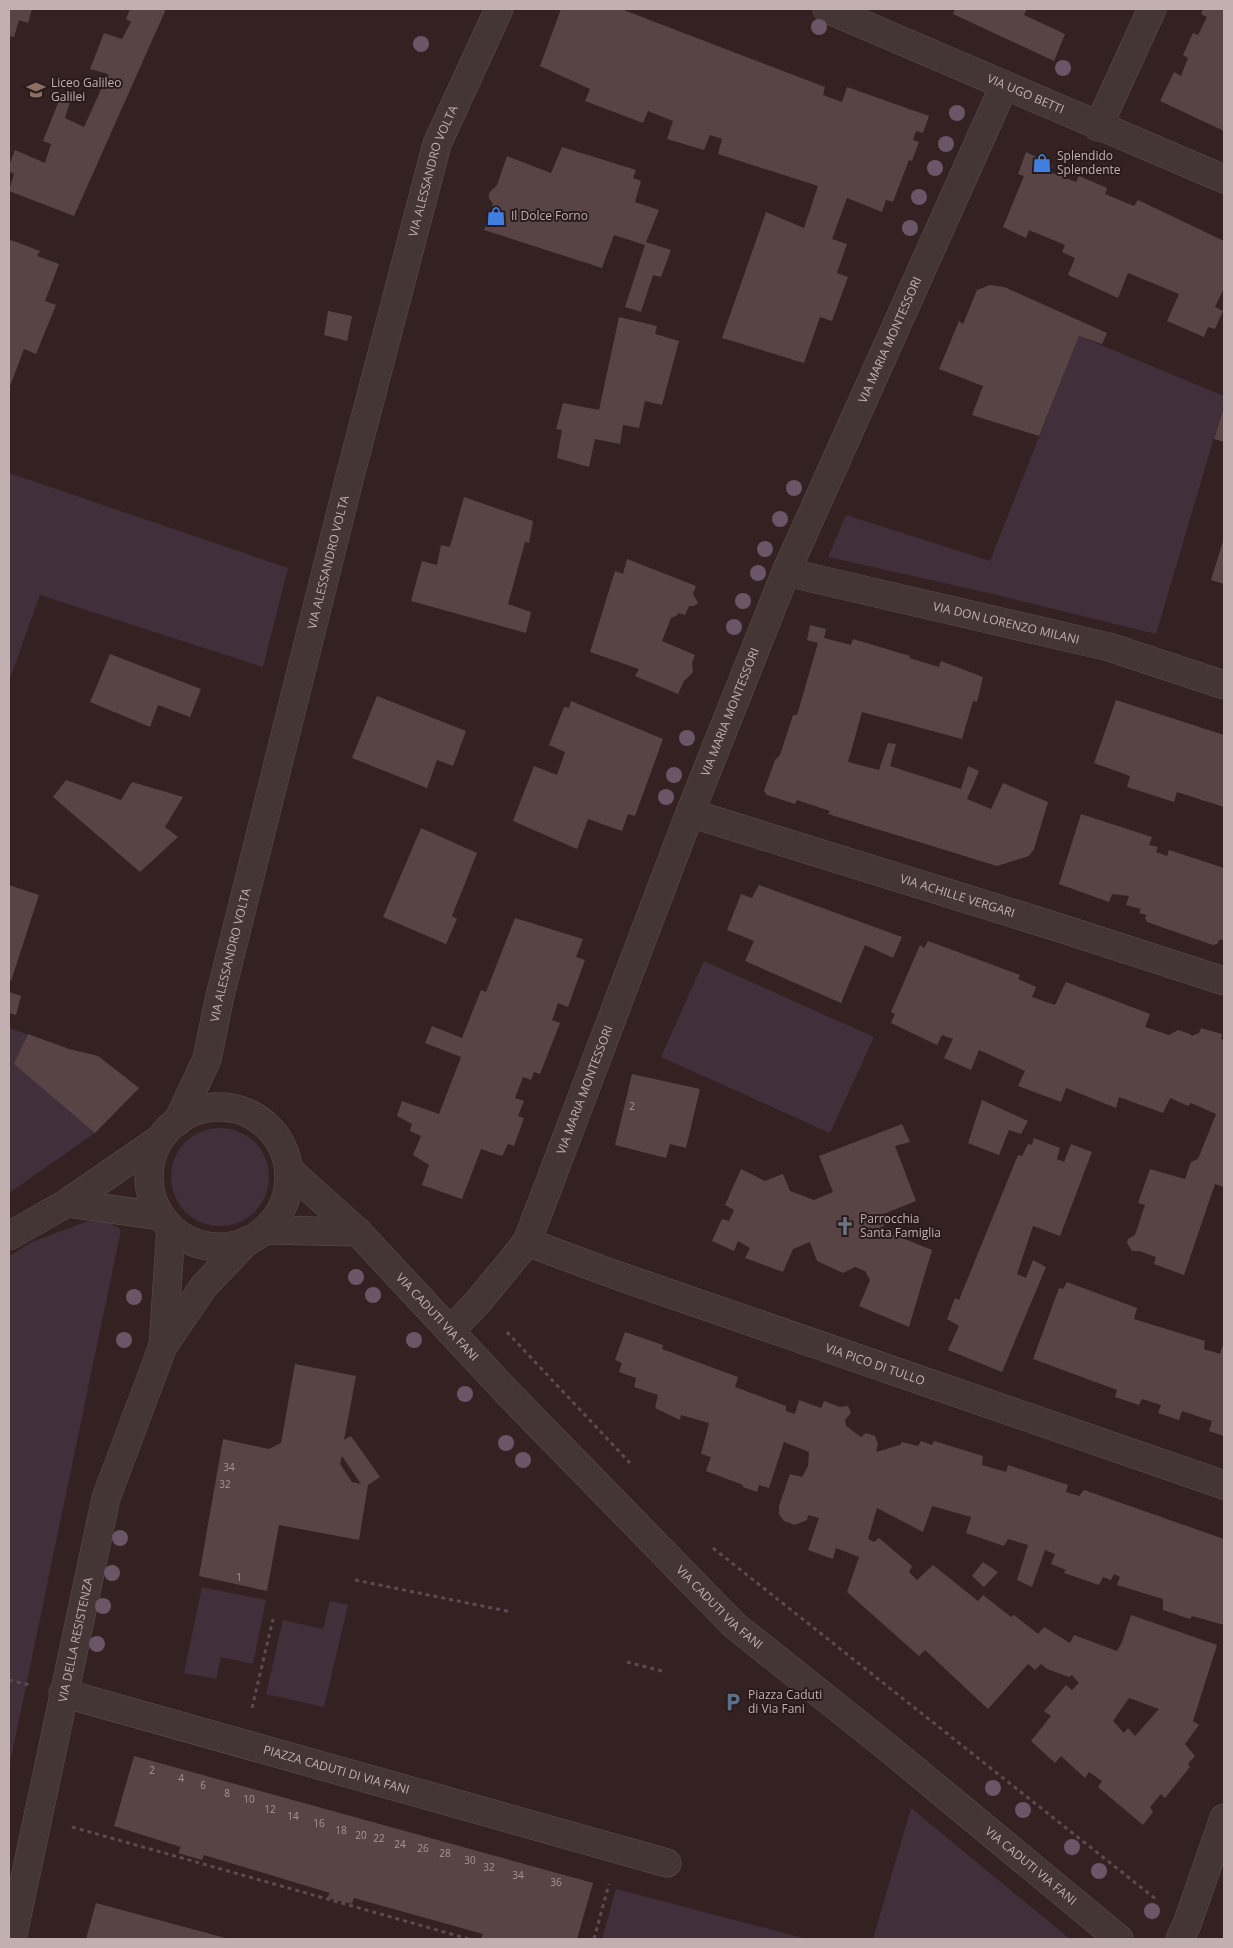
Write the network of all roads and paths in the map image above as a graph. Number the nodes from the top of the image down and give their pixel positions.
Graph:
1 (499, 9) edge
2 (827, 9) edge
3 (1152, 9) edge
4 (1004, 86) junction
5 (1098, 127) junction
6 (1224, 180) edge
7 (786, 572) junction
8 (1224, 685) edge
9 (690, 813) junction
10 (1224, 981) edge
11 (169, 1130) junction
12 (289, 1170) junction
13 (67, 1203) junction
14 (165, 1222) junction
15 (358, 1232) junction
16 (9, 1236) edge
17 (256, 1236) junction
18 (527, 1242) junction
19 (451, 1330) junction
20 (507, 1332) dead end
21 (163, 1346) junction
22 (633, 1467) dead end
23 (1224, 1485) edge
24 (707, 1544) dead end
25 (355, 1580) dead end
26 (512, 1612) dead end
27 (273, 1619) dead end
28 (627, 1662) dead end
29 (662, 1671) dead end
30 (63, 1693) junction
31 (243, 1744) junction
32 (38, 1818) junction
33 (1224, 1818) edge
34 (617, 1850) junction
35 (667, 1864) dead end
36 (1184, 1932) edge
37 (12, 1939) edge
38 (469, 1939) edge
39 (594, 1939) edge
40 (1119, 1939) edge

1 - 11 street, VIA ALESSANDRO VOLTA
2 - 4 street, VIA UGO BETTI
3 - 5 street
4 - 5 street, VIA UGO BETTI
4 - 7 street, VIA MARIA MONTESSORI
5 - 6 street, VIA UGO BETTI
7 - 8 street, VIA DON LORENZO MILANI
7 - 9 street, VIA MARIA MONTESSORI
9 - 10 street, VIA ACHILLE VERGARI
9 - 18 street, VIA MARIA MONTESSORI
11 - 12 street
11 - 13 street
11 - 14 street
12 - 15 street, VIA CADUTI VIA FANI
12 - 17 street
13 - 14 street
13 - 16 street
14 - 17 street
14 - 21 street, VIA DELLA RESISTENZA
15 - 17 street
15 - 19 street, VIA CADUTI VIA FANI
17 - 21 street, VIA DELLA RESISTENZA
18 - 19 street, VIA MARIA MONTESSORI
18 - 23 street, VIA PICO DI TULLO
19 - 40 street, VIA CADUTI VIA FANI
20 - 22 path
21 - 30 street, VIA DELLA RESISTENZA
24 - 36 path
25 - 26 path
27 - 31 path
28 - 29 path
30 - 31 street, PIAZZA CADUTI DI VIA FANI
30 - 32 street, VIA DELLA RESISTENZA
31 - 34 street, PIAZZA CADUTI DI VIA FANI
32 - 37 street, VIA DELLA RESISTENZA
32 - 38 path
33 - 36 street
34 - 35 street, PIAZZA CADUTI DI VIA FANI
34 - 39 path

